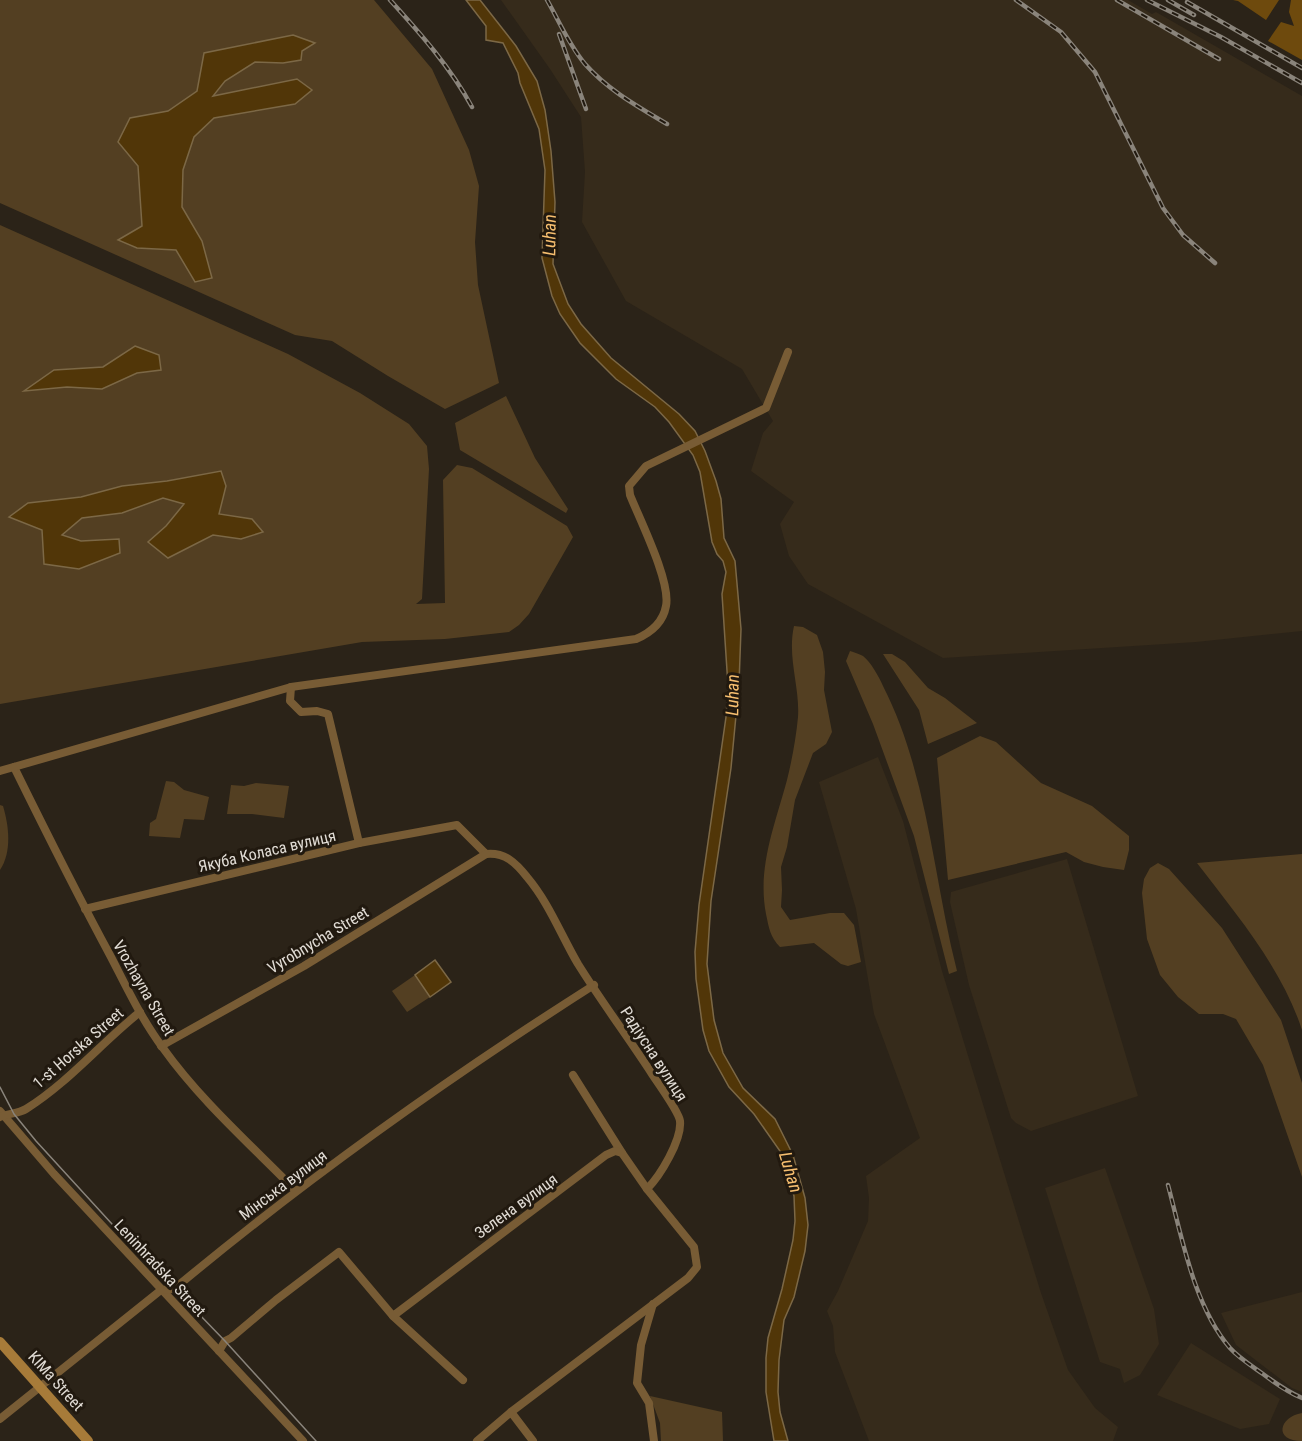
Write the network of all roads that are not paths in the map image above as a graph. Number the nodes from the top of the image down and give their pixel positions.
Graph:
1 (788, 352) dead end
2 (291, 687) junction
3 (14, 767) junction
4 (0, 771) edge
5 (457, 825) joint
6 (359, 843) junction
7 (486, 854) junction
8 (85, 909) junction
9 (594, 985) junction
10 (140, 1012) junction
11 (161, 1046) junction
12 (573, 1075) dead end
13 (1, 1114) edge
14 (622, 1153) junction
15 (647, 1189) junction
16 (296, 1191) junction
17 (162, 1290) junction
18 (653, 1304) junction
19 (393, 1316) junction
20 (0, 1342) edge
21 (219, 1351) junction
22 (463, 1380) dead end
23 (41, 1387) junction
24 (511, 1413) junction
25 (0, 1419) edge
26 (88, 1441) edge
27 (303, 1441) edge
28 (477, 1441) edge
29 (533, 1441) edge
30 (654, 1441) edge

1 - 2 street
2 - 3 street
2 - 6 street
3 - 4 street
3 - 8 street, Vrozhayna Street
5 - 6 street, Якуба Коласа вулиця
5 - 7 street, Радіусна вулиця
6 - 8 street, Якуба Коласа вулиця
7 - 9 street, Радіусна вулиця
7 - 11 street, Vyrobnycha Street
8 - 10 street, Vrozhayna Street
9 - 15 street, Радіусна вулиця
9 - 16 street, Мінська вулиця
10 - 11 street, Vrozhayna Street
10 - 13 street, 1-st Horska Street
11 - 16 street, Vrozhayna Street
12 - 14 street
13 - 17 street, Leninhradska Street
14 - 15 street
14 - 19 street, Зелена вулиця
15 - 18 street
16 - 17 street, Мінська вулиця
17 - 21 street, Leninhradska Street
17 - 23 street, Мінська вулиця
18 - 24 street
18 - 30 street
19 - 21 street
19 - 22 street
20 - 23 street, KIMa Street
21 - 27 street, Leninhradska Street
23 - 25 street, Мінська вулиця
23 - 26 street, KIMa Street
24 - 28 street
24 - 29 street

